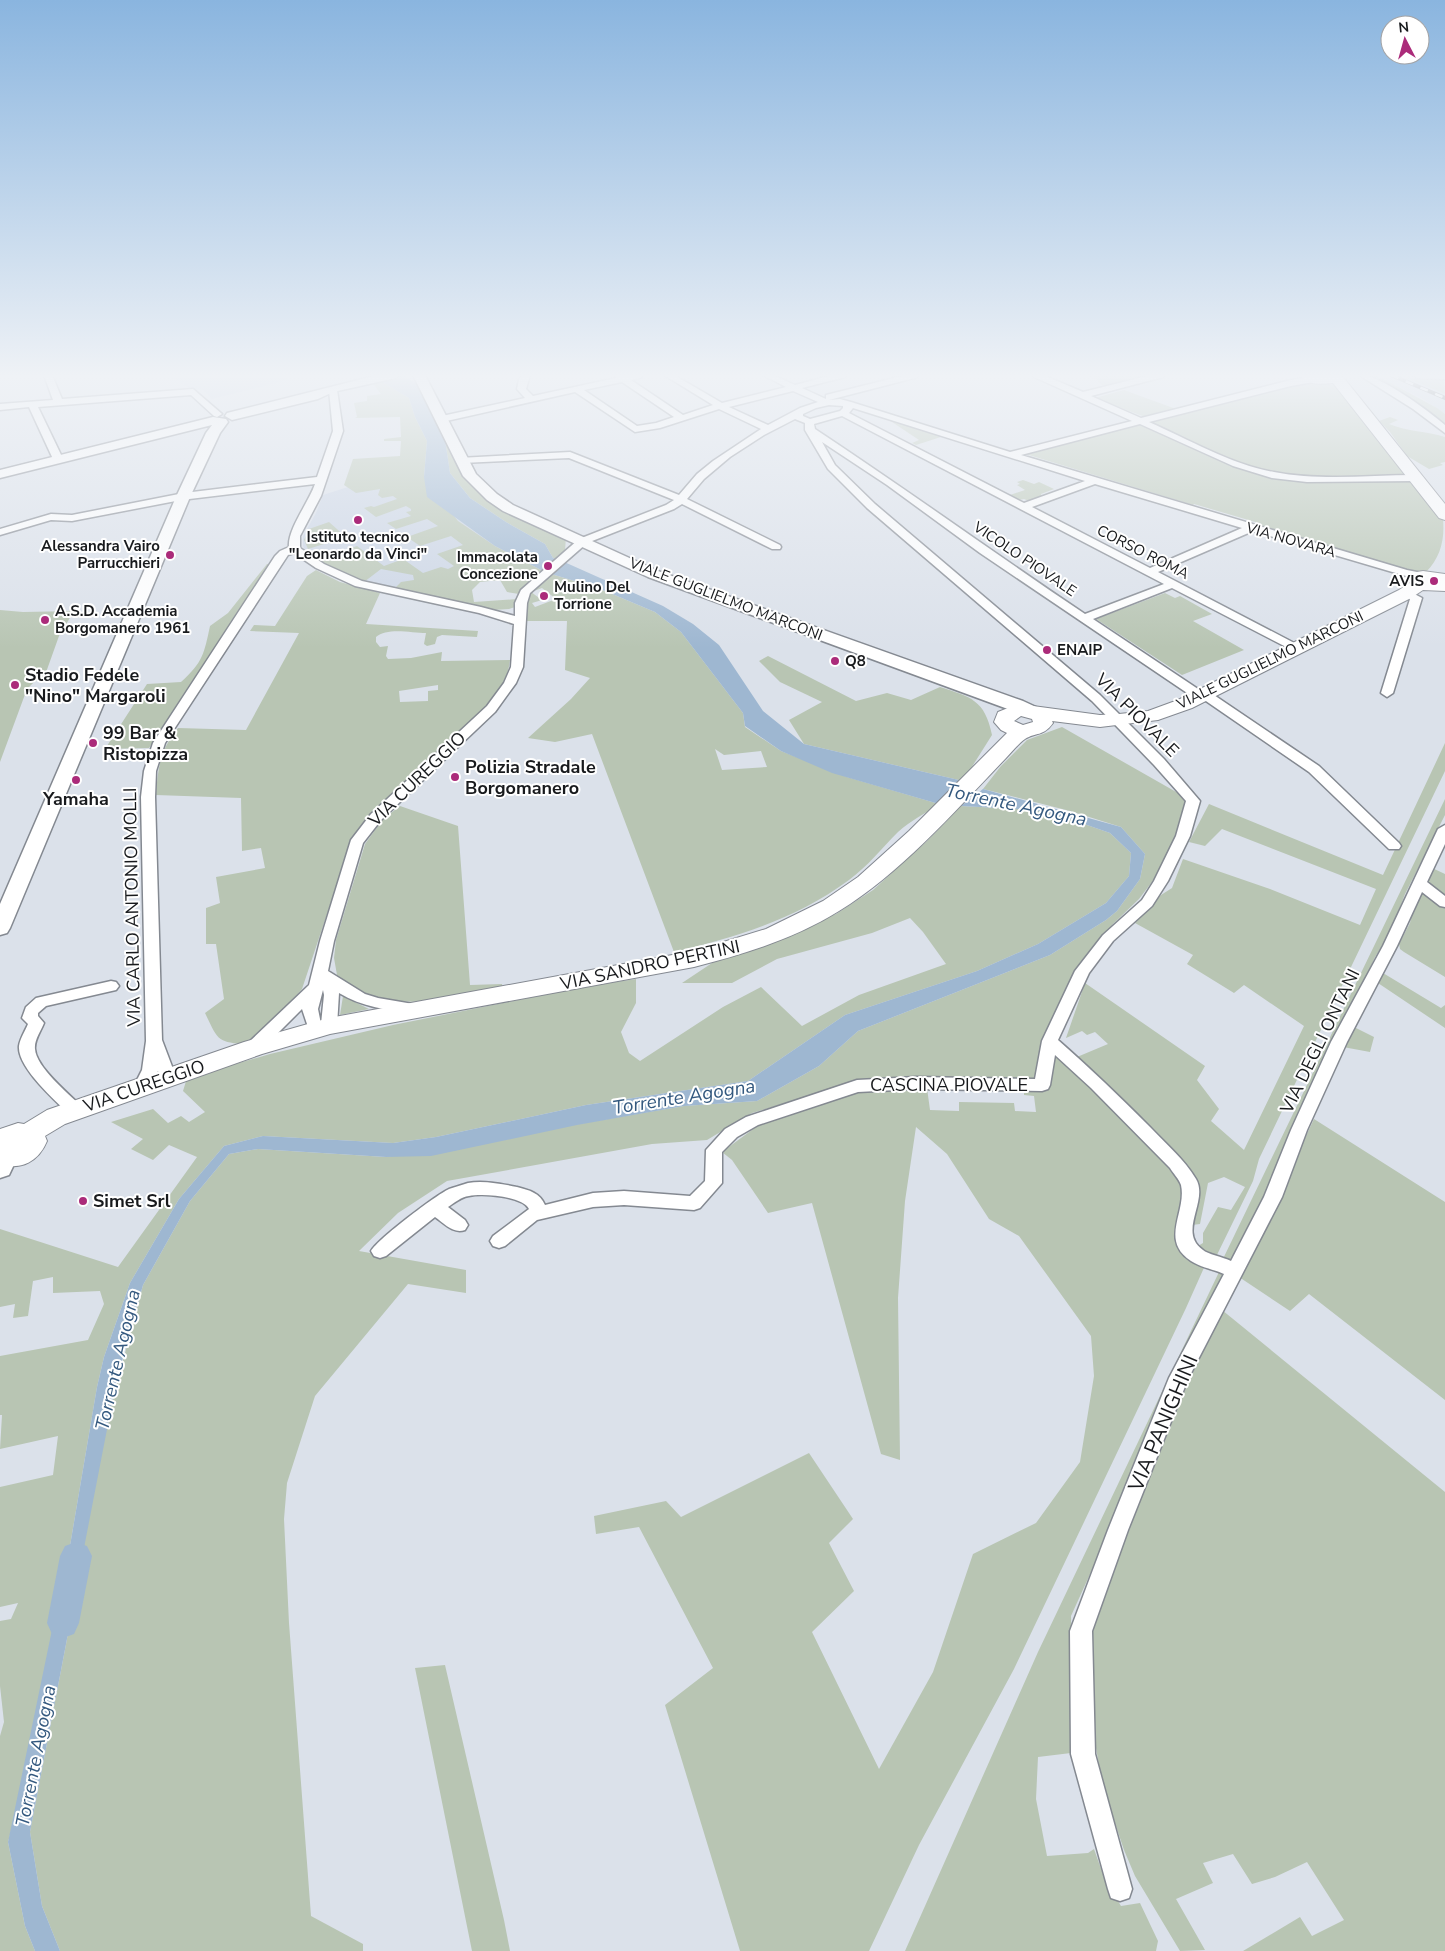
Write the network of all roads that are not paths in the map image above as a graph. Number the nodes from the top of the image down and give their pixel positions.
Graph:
1 (31, 466) edge
2 (198, 466) edge
3 (326, 466) edge
4 (465, 466) edge
5 (597, 466) edge
6 (713, 466) edge
7 (831, 466) edge
8 (866, 466) edge
9 (950, 466) edge
10 (1048, 466) edge
11 (1243, 466) edge
12 (1406, 466) edge
13 (0, 474) edge
14 (1416, 478) junction
15 (321, 480) junction
16 (1095, 481) junction
17 (184, 496) junction
18 (682, 500) junction
19 (1023, 507) junction
20 (1445, 515) edge
21 (1251, 528) junction
22 (0, 532) edge
23 (583, 541) junction
24 (776, 547) dead end
25 (295, 549) junction
26 (1149, 572) junction
27 (1432, 579) edge
28 (1173, 584) junction
29 (521, 616) junction
30 (1085, 618) junction
31 (1296, 648) junction
32 (954, 684) junction
33 (1387, 693) dead end
34 (1202, 695) junction
35 (1110, 720) junction
36 (1024, 722) junction
37 (1445, 829) edge
38 (1394, 846) dead end
39 (1420, 883) junction
40 (1445, 902) edge
41 (0, 928) edge
42 (324, 959) junction
43 (328, 978) junction
44 (111, 986) dead end
45 (315, 988) junction
46 (419, 1009) junction
47 (322, 1028) junction
48 (154, 1041) junction
49 (1050, 1041) junction
50 (253, 1048) junction
51 (168, 1077) junction
52 (142, 1086) junction
53 (75, 1110) junction
54 (5, 1148) edge
55 (436, 1208) junction
56 (539, 1212) junction
57 (459, 1225) dead end
58 (498, 1241) dead end
59 (380, 1252) dead end
60 (1235, 1272) junction
61 (1120, 1889) dead end

1 - 13 street
2 - 17 street
3 - 15 street
4 - 23 street, VIALE GUGLIELMO MARCONI
5 - 18 street
6 - 18 street
7 - 35 street, VIA PIOVALE
8 - 30 street, VICOLO PIOVALE
9 - 19 street, CORSO ROMA
10 - 16 street, VIA NOVARA
11 - 14 street
12 - 14 main road
14 - 20 main road
15 - 17 street
15 - 25 street
16 - 19 street
16 - 21 street, VIA NOVARA
17 - 22 street
17 - 41 street
18 - 23 street, VIA CUREGGIO
18 - 24 street
19 - 26 street, CORSO ROMA
21 - 26 street
21 - 27 street, VIA NOVARA
23 - 29 street, VIA CUREGGIO
23 - 32 street, VIALE GUGLIELMO MARCONI
25 - 29 street
25 - 48 street, VIA CARLO ANTONIO MOLLI
26 - 28 street, CORSO ROMA
27 - 31 main road, VIALE GUGLIELMO MARCONI
27 - 33 street
28 - 30 street
28 - 31 street, CORSO ROMA
29 - 42 street, VIA CUREGGIO
30 - 34 street, VICOLO PIOVALE
31 - 34 main road, VIALE GUGLIELMO MARCONI
32 - 36 street, VIALE GUGLIELMO MARCONI
32 - 36 street, VIALE GUGLIELMO MARCONI
34 - 35 main road, VIALE GUGLIELMO MARCONI
34 - 38 street, VICOLO PIOVALE
35 - 36 main road, VIALE GUGLIELMO MARCONI
35 - 49 street, VIA PIOVALE
36 - 46 main road, VIA SANDRO PERTINI
37 - 39 street, VIA DEGLI ONTANI
39 - 40 street
39 - 60 street, VIA DEGLI ONTANI
42 - 43 street
42 - 45 street, VIA CUREGGIO
43 - 46 street
43 - 47 street
44 - 53 street, VIA CUREGGIO
45 - 47 street, VIA CUREGGIO
45 - 50 street
46 - 47 main road, VIA SANDRO PERTINI
47 - 50 main road, VIA CUREGGIO
48 - 51 street, VIA CARLO ANTONIO MOLLI
48 - 52 street, VIA CARLO ANTONIO MOLLI
49 - 56 street, CASCINA PIOVALE
49 - 60 street
50 - 51 main road, VIA CUREGGIO
51 - 52 main road, VIA CUREGGIO
52 - 53 main road, VIA CUREGGIO
53 - 54 main road, VIA CUREGGIO
55 - 56 street
55 - 57 street
55 - 59 street
56 - 58 street, CASCINA PIOVALE
60 - 61 street, VIA PANIGHINI

